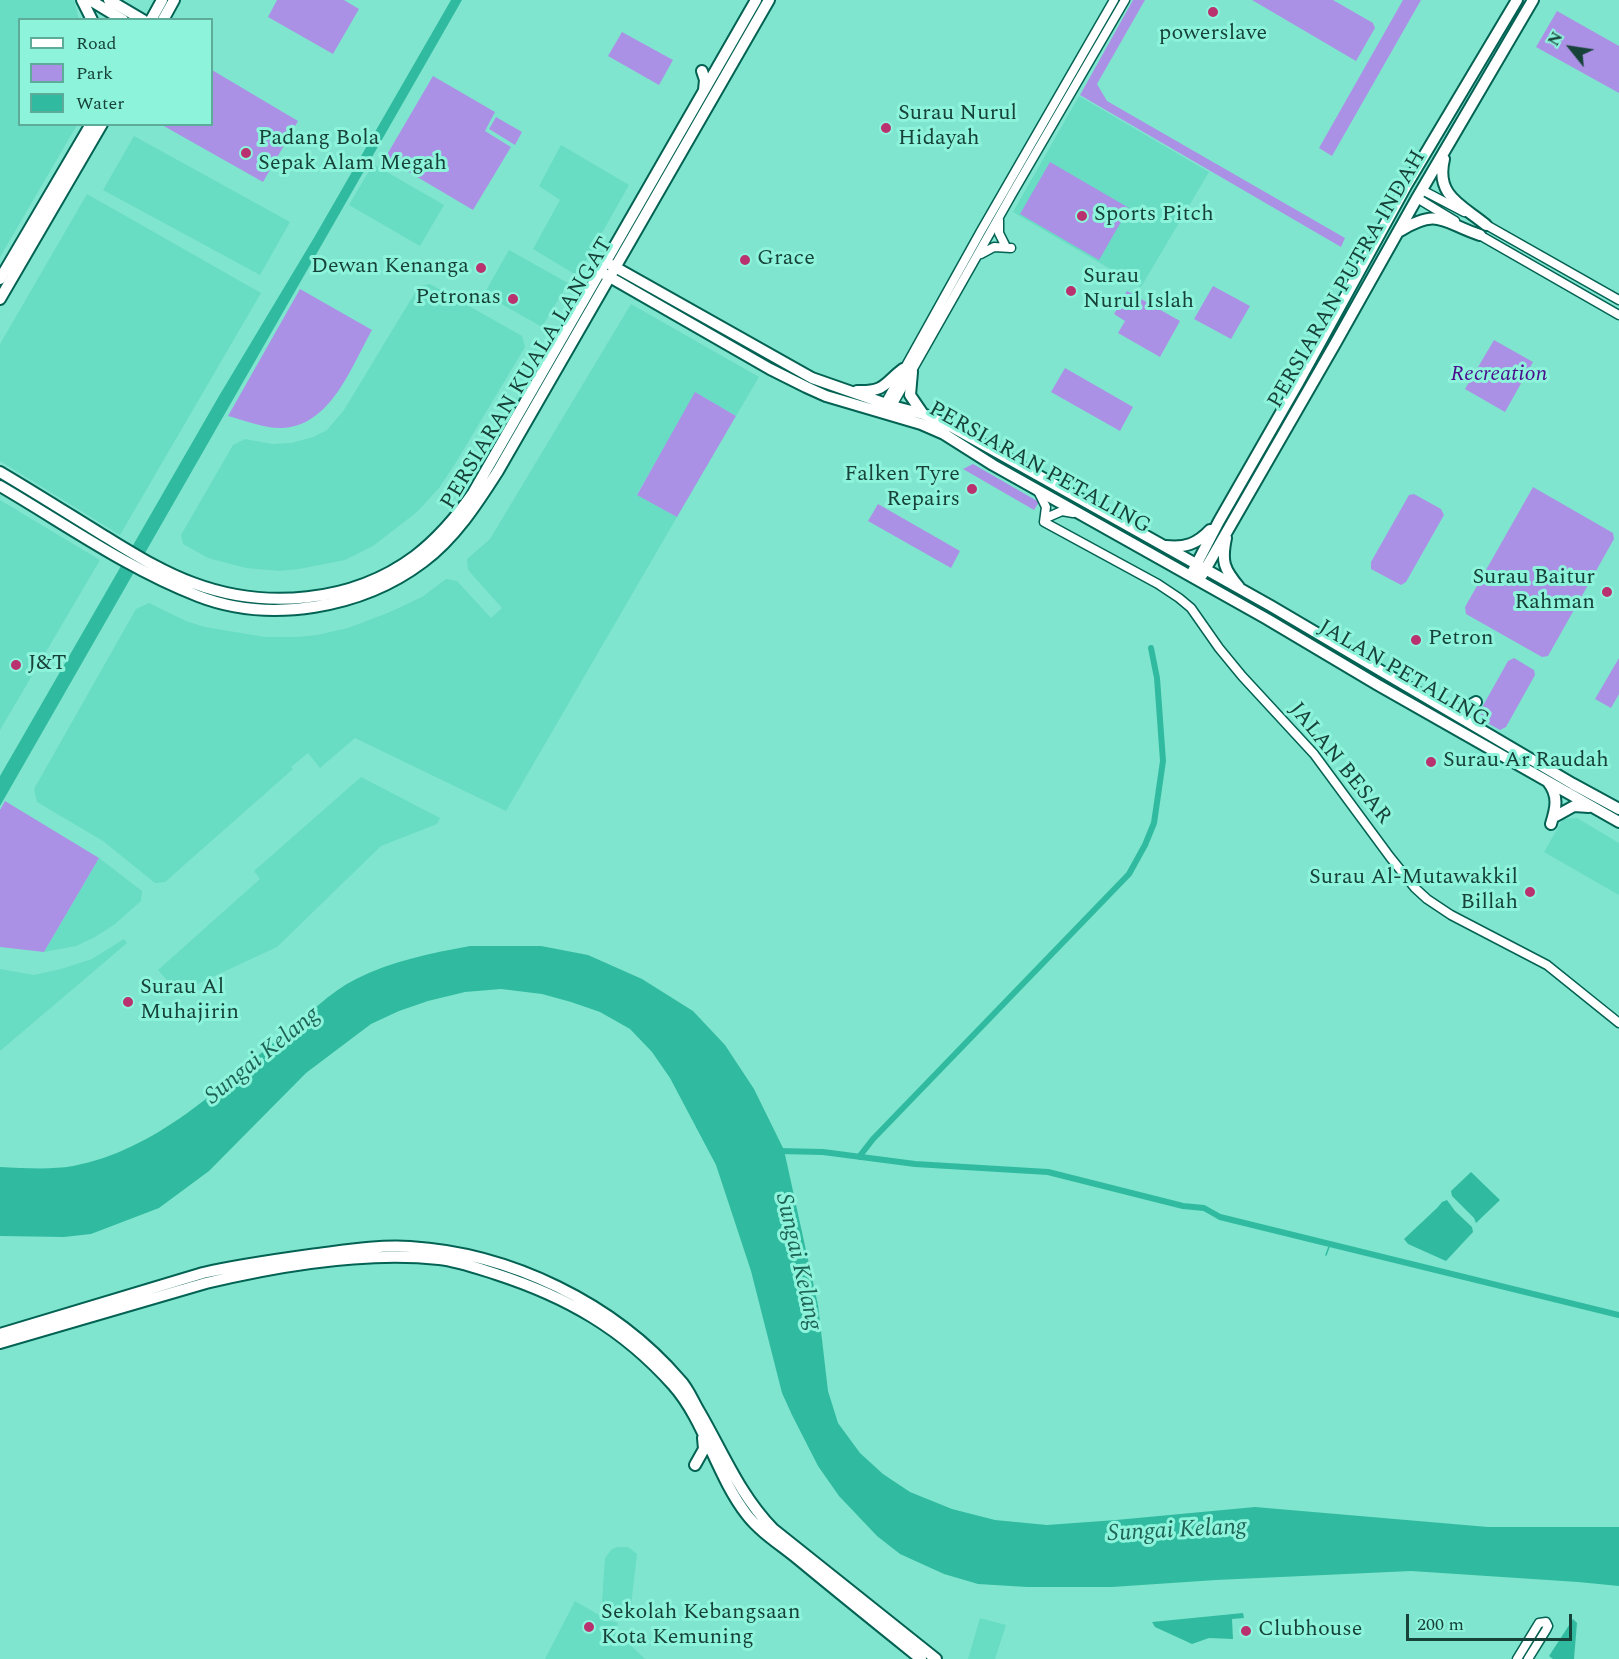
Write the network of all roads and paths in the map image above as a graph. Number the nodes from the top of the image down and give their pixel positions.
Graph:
1 (82, 0) edge
2 (90, 0) edge
3 (109, 0) edge
4 (162, 0) edge
5 (174, 0) edge
6 (756, 0) edge
7 (769, 0) edge
8 (1114, 0) edge
9 (1125, 0) edge
10 (1516, 0) edge
11 (1533, 0) edge
12 (91, 18) edge
13 (120, 18) edge
14 (140, 18) edge
15 (152, 18) edge
16 (164, 18) edge
17 (719, 64) junction
18 (703, 93) junction
19 (90, 126) edge
20 (100, 126) edge
21 (1452, 139) junction
22 (1429, 148) junction
23 (75, 160) junction
24 (1418, 193) junction
25 (999, 217) junction
26 (1486, 225) junction
27 (1398, 233) junction
28 (1380, 234) junction
29 (1480, 235) junction
30 (628, 244) junction
31 (977, 258) junction
32 (1563, 269) junction
33 (608, 270) junction
34 (0, 279) edge
35 (636, 279) junction
36 (1355, 280) junction
37 (1570, 286) junction
38 (1367, 288) junction
39 (641, 294) junction
40 (599, 295) junction
41 (0, 299) edge
42 (1619, 300) edge
43 (1619, 315) edge
44 (1326, 334) junction
45 (1335, 344) junction
46 (907, 371) junction
47 (848, 391) junction
48 (886, 409) junction
49 (923, 414) junction
50 (519, 424) junction
51 (0, 472) edge
52 (1, 486) edge
53 (1034, 488) junction
54 (1083, 516) junction
55 (1046, 518) junction
56 (1219, 521) junction
57 (1230, 527) junction
58 (1159, 545) junction
59 (123, 553) junction
60 (1197, 573) junction
61 (1244, 592) junction
62 (1443, 708) junction
63 (1483, 730) junction
64 (1546, 780) junction
65 (1595, 808) junction
66 (1619, 809) edge
67 (1619, 822) edge
68 (1619, 1023) edge
69 (204, 1278) junction
70 (574, 1300) junction
71 (0, 1334) edge
72 (0, 1343) edge
73 (702, 1433) junction
74 (719, 1471) junction
75 (921, 1659) edge
76 (936, 1659) edge
77 (1517, 1659) edge
78 (1528, 1659) edge

1 - 12 main road
2 - 13 main road
3 - 14 main road
4 - 15 main road
5 - 16 main road
6 - 17 main road, PERSIARAN KUALA LANGAT
7 - 30 main road, PERSIARAN KUALA LANGAT
8 - 46 street
9 - 25 street
10 - 22 main road, PERSIARAN PUTRA INDAH
11 - 21 main road, PERSIARAN PUTRA INDAH
17 - 18 main road, PERSIARAN KUALA LANGAT
17 - 18 main road
18 - 33 main road, PERSIARAN KUALA LANGAT
19 - 23 main road
20 - 23 main road
21 - 24 main road, PERSIARAN PUTRA INDAH
21 - 26 main road
22 - 24 main road
22 - 28 main road, PERSIARAN PUTRA INDAH
23 - 34 main road
23 - 41 main road
24 - 26 street
24 - 27 main road, PERSIARAN PUTRA INDAH
24 - 28 main road
24 - 29 street
25 - 31 street
25 - 31 street
26 - 32 street
27 - 29 main road
27 - 38 main road, PERSIARAN PUTRA INDAH
28 - 36 main road, PERSIARAN PUTRA INDAH
29 - 37 street
30 - 33 main road, PERSIARAN KUALA LANGAT
30 - 35 main road
31 - 46 street
32 - 37 street
32 - 42 street
33 - 35 main road, PERSIARAN PETALING
33 - 39 main road, PERSIARAN PETALING
33 - 40 main road, PERSIARAN KUALA LANGAT
33 - 50 main road, PERSIARAN KUALA LANGAT
35 - 47 main road, PERSIARAN PETALING
36 - 38 main road
36 - 44 main road, PERSIARAN PUTRA INDAH
37 - 43 street
38 - 45 main road, PERSIARAN PUTRA INDAH
39 - 40 main road
39 - 48 main road, PERSIARAN PETALING
40 - 50 main road, PERSIARAN KUALA LANGAT
44 - 45 main road
44 - 56 main road, PERSIARAN PUTRA INDAH
45 - 57 main road, PERSIARAN PUTRA INDAH
46 - 47 main road
46 - 48 street
46 - 49 main road
47 - 48 main road, PERSIARAN PETALING
48 - 49 main road, PERSIARAN PETALING
48 - 53 main road, PERSIARAN PETALING
49 - 58 main road, PERSIARAN PETALING
50 - 59 main road, PERSIARAN KUALA LANGAT
51 - 59 main road
52 - 59 main road
53 - 54 main road, PERSIARAN PETALING
53 - 55 street
54 - 55 street
54 - 60 main road, PERSIARAN PETALING
55 - 68 street, JALAN BESAR
56 - 58 main road
56 - 60 main road, PERSIARAN PUTRA INDAH
57 - 60 main road, PERSIARAN PUTRA INDAH
57 - 61 main road
58 - 60 main road, PERSIARAN PETALING
60 - 61 main road, JALAN PETALING
60 - 64 main road, JALAN PETALING
61 - 62 main road, JALAN PETALING
62 - 63 main road, JALAN PETALING
62 - 63 main road
63 - 66 main road, JALAN PETALING
64 - 65 main road, JALAN PETALING
64 - 65 main road
65 - 67 main road, JALAN PETALING
69 - 70 main road
69 - 71 main road
69 - 72 main road
70 - 73 main road
70 - 76 main road
73 - 74 main road
73 - 74 main road
74 - 75 main road
77 - 78 street

